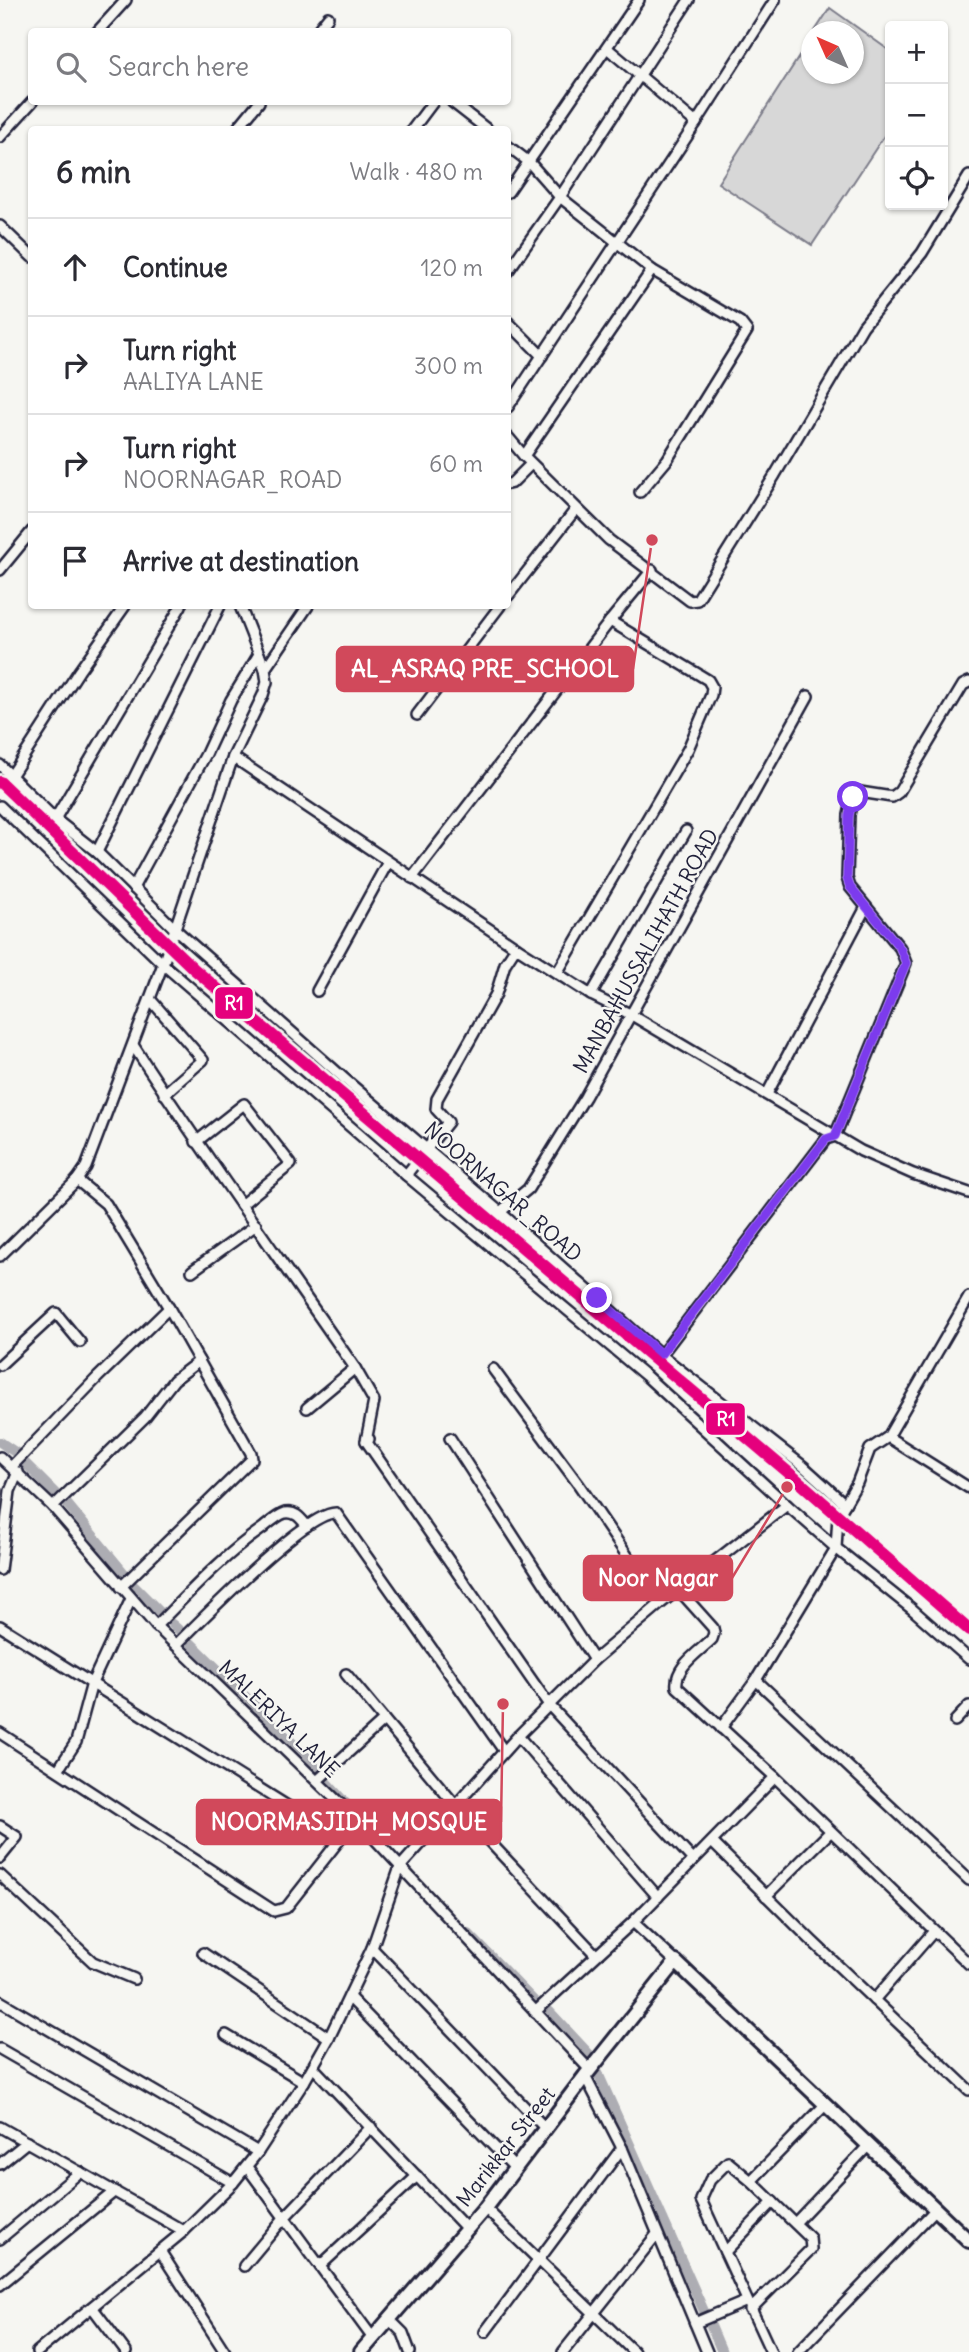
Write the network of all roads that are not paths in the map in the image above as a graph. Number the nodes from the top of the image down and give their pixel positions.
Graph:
1 (126, 0) edge
2 (639, 0) edge
3 (689, 0) edge
4 (775, 0) edge
5 (328, 17) dead end
6 (101, 28) edge
7 (319, 28) edge
8 (607, 48) junction
9 (640, 76) junction
10 (30, 105) edge
11 (257, 105) edge
12 (431, 105) edge
13 (456, 105) edge
14 (696, 122) junction
15 (239, 126) edge
16 (415, 126) edge
17 (483, 126) edge
18 (0, 137) edge
19 (511, 148) edge
20 (528, 162) junction
21 (969, 176) edge
22 (511, 187) edge
23 (560, 197) junction
24 (0, 226) edge
25 (618, 242) junction
26 (28, 253) edge
27 (511, 267) edge
28 (652, 270) junction
29 (511, 325) edge
30 (542, 356) junction
31 (511, 402) edge
32 (511, 440) edge
33 (527, 460) junction
34 (511, 483) edge
35 (640, 492) dead end
36 (576, 509) junction
37 (28, 536) edge
38 (0, 570) edge
39 (652, 570) junction
40 (511, 592) edge
41 (123, 609) edge
42 (179, 609) edge
43 (218, 609) edge
44 (241, 609) edge
45 (306, 609) edge
46 (498, 609) edge
47 (610, 621) junction
48 (259, 654) junction
49 (265, 669) junction
50 (969, 682) edge
51 (808, 696) dead end
52 (417, 715) dead end
53 (233, 757) junction
54 (0, 765) edge
55 (11, 776) junction
56 (0, 806) edge
57 (55, 819) junction
58 (686, 831) dead end
59 (97, 852) junction
60 (388, 862) junction
61 (412, 878) junction
62 (133, 888) junction
63 (866, 907) junction
64 (175, 929) junction
65 (516, 947) junction
66 (163, 964) junction
67 (557, 973) junction
68 (317, 991) dead end
69 (591, 995) junction
70 (150, 999) junction
71 (630, 1014) junction
72 (133, 1045) junction
73 (164, 1094) junction
74 (767, 1094) junction
75 (835, 1136) junction
76 (196, 1142) junction
77 (428, 1149) junction
78 (406, 1175) junction
79 (77, 1180) junction
80 (969, 1193) edge
81 (241, 1205) junction
82 (500, 1212) junction
83 (256, 1225) junction
84 (0, 1256) edge
85 (192, 1271) dead end
86 (969, 1297) edge
87 (169, 1308) junction
88 (80, 1342) dead end
89 (661, 1354) junction
90 (199, 1361) junction
91 (0, 1365) edge
92 (355, 1368) junction
93 (492, 1368) dead end
94 (307, 1408) dead end
95 (450, 1437) dead end
96 (888, 1437) junction
97 (0, 1457) edge
98 (15, 1469) junction
99 (969, 1488) edge
100 (845, 1504) junction
101 (787, 1505) junction
102 (53, 1507) junction
103 (307, 1526) junction
104 (836, 1548) junction
105 (0, 1570) edge
106 (121, 1587) junction
107 (679, 1590) junction
108 (131, 1599) junction
109 (660, 1604) junction
110 (0, 1626) edge
111 (156, 1626) junction
112 (176, 1645) junction
113 (969, 1659) edge
114 (594, 1660) junction
115 (346, 1674) dead end
116 (755, 1680) junction
117 (92, 1683) junction
118 (549, 1705) junction
119 (969, 1706) edge
120 (384, 1720) junction
121 (955, 1721) dead end
122 (721, 1728) junction
123 (0, 1733) edge
124 (518, 1736) junction
125 (504, 1751) junction
126 (58, 1770) junction
127 (775, 1777) junction
128 (318, 1780) junction
129 (456, 1806) junction
130 (356, 1819) junction
131 (0, 1826) edge
132 (830, 1832) junction
133 (340, 1839) junction
134 (712, 1842) junction
135 (0, 1858) edge
136 (693, 1860) junction
137 (400, 1867) junction
138 (0, 1875) edge
139 (969, 1880) edge
140 (658, 1896) junction
141 (766, 1896) junction
142 (633, 1922) junction
143 (934, 1931) junction
144 (372, 1948) junction
145 (203, 1952) dead end
146 (596, 1955) junction
147 (676, 1962) junction
148 (969, 1964) edge
149 (134, 1979) dead end
150 (349, 1997) junction
151 (873, 2000) junction
152 (0, 2001) edge
153 (535, 2012) junction
154 (226, 2035) dead end
155 (329, 2038) junction
156 (0, 2049) edge
157 (313, 2067) junction
158 (588, 2073) junction
159 (304, 2082) junction
160 (969, 2090) edge
161 (826, 2104) junction
162 (0, 2127) edge
163 (371, 2127) junction
164 (545, 2128) junction
165 (27, 2142) junction
166 (869, 2146) junction
167 (622, 2148) junction
168 (258, 2152) junction
169 (0, 2164) edge
170 (247, 2167) junction
171 (515, 2168) junction
172 (80, 2172) junction
173 (417, 2176) junction
174 (751, 2181) junction
175 (233, 2183) junction
176 (114, 2191) junction
177 (773, 2202) junction
178 (485, 2208) junction
179 (936, 2208) junction
180 (284, 2218) junction
181 (794, 2223) junction
182 (467, 2229) junction
183 (184, 2231) junction
184 (657, 2234) junction
185 (0, 2239) edge
186 (969, 2241) edge
187 (160, 2251) junction
188 (725, 2252) junction
189 (539, 2261) junction
190 (244, 2266) dead end
191 (320, 2266) junction
192 (0, 2285) edge
193 (749, 2306) junction
194 (92, 2307) junction
195 (594, 2315) junction
196 (389, 2319) junction
197 (695, 2323) junction
198 (485, 2332) dead end
199 (372, 2337) junction
200 (37, 2352) edge
201 (126, 2352) edge
202 (225, 2352) edge
203 (361, 2352) edge
204 (410, 2352) edge
205 (564, 2352) edge
206 (634, 2352) edge
207 (707, 2352) edge
208 (771, 2352) edge
209 (798, 2352) edge

1 - 6 street
2 - 8 street
3 - 9 street
4 - 14 street
5 - 7 street
8 - 9 street
8 - 20 street
9 - 14 street
9 - 23 street
10 - 18 street
11 - 15 street
12 - 16 street
13 - 17 street
14 - 25 street
19 - 20 street
20 - 22 street
20 - 23 street
21 - 39 street
23 - 25 street
23 - 27 street
24 - 26 street
25 - 28 street
25 - 30 street
28 - 33 street
28 - 35 street
29 - 30 street
30 - 31 street
32 - 33 street
33 - 34 street
33 - 36 street
36 - 39 street
36 - 40 street
37 - 38 street
39 - 47 street
41 - 55 street
42 - 57 street
43 - 59 street
44 - 48 street
45 - 49 street
46 - 52 street
47 - 61 street
47 - 67 street
48 - 49 street
48 - 62 street
49 - 53 street
50 - 63 street
51 - 71 street, MANBAHUSSALIHATH ROAD
53 - 60 street
53 - 64 street
54 - 55 street, NOORNAGAR_ROAD
55 - 57 street, NOORNAGAR_ROAD
56 - 66 street
57 - 59 street, NOORNAGAR_ROAD
58 - 69 street
59 - 62 street, NOORNAGAR_ROAD
60 - 61 street
60 - 68 street
61 - 65 street
62 - 64 street, NOORNAGAR_ROAD
63 - 74 street
63 - 75 street
64 - 66 street
64 - 77 street, NOORNAGAR_ROAD
65 - 67 street
65 - 77 street
66 - 70 street
66 - 78 street
67 - 69 street
69 - 71 street
70 - 72 street
70 - 73 street
71 - 74 street
71 - 82 street, MANBAHUSSALIHATH ROAD
72 - 73 street
72 - 79 street
73 - 76 street
74 - 75 street
75 - 80 street
75 - 89 street
76 - 81 street
76 - 81 street
77 - 78 street
77 - 82 street, NOORNAGAR_ROAD
78 - 101 street
79 - 84 street
79 - 87 street
81 - 83 street
82 - 89 street, NOORNAGAR_ROAD
83 - 85 street
83 - 92 street
86 - 96 street
87 - 90 street
87 - 98 street
88 - 91 street
89 - 100 street, NOORNAGAR_ROAD
90 - 102 street
90 - 106 street
92 - 94 street
92 - 118 street
93 - 109 street
95 - 114 street
96 - 99 street
96 - 100 street
97 - 98 street, MALERIYA LANE
98 - 102 street, MALERIYA LANE
98 - 105 street
100 - 104 street
101 - 104 street
101 - 107 street
102 - 106 street, MALERIYA LANE
103 - 111 street
103 - 112 street
103 - 125 street
104 - 113 street
104 - 116 street
106 - 108 street, MALERIYA LANE
107 - 109 street
107 - 122 street
108 - 111 street, MALERIYA LANE
108 - 117 street
109 - 114 street
110 - 117 street
111 - 112 street, MALERIYA LANE
112 - 128 street, MALERIYA LANE
114 - 118 street
115 - 120 street
116 - 122 street
116 - 139 street
117 - 126 street
117 - 133 street
118 - 124 street
118 - 136 street
119 - 121 street
120 - 128 street
120 - 129 street
122 - 127 street
123 - 126 street
124 - 125 street
124 - 140 street
125 - 129 street
126 - 133 street
127 - 132 street
127 - 134 street
128 - 130 street, MALERIYA LANE
129 - 137 street
129 - 146 street
130 - 133 street
130 - 137 street, MALERIYA LANE
131 - 135 street
132 - 141 street
132 - 143 street
134 - 136 street
134 - 141 street
136 - 140 street
137 - 144 street
137 - 153 street, MALERIYA LANE
138 - 149 street
140 - 142 street
141 - 151 street
142 - 146 street
142 - 147 street
143 - 148 street
143 - 151 street
144 - 150 street
144 - 164 street
145 - 155 street
146 - 153 street
147 - 158 street, Marikkar Street
147 - 161 street
150 - 155 street
150 - 171 street
151 - 160 street
152 - 168 street
153 - 158 street, MALERIYA LANE
154 - 159 street
155 - 157 street
156 - 175 street
157 - 159 street
157 - 163 street
158 - 164 street, Marikkar Street
158 - 167 street, MALERIYA LANE
159 - 168 street
161 - 166 street
161 - 174 street
162 - 165 street
163 - 173 street
163 - 180 street
164 - 171 street, Marikkar Street
165 - 169 street
165 - 172 street
166 - 179 street
166 - 181 street
167 - 184 street, MALERIYA LANE
167 - 189 street
168 - 170 street
170 - 175 street
170 - 180 street
171 - 178 street, Marikkar Street
172 - 176 street
172 - 185 street
173 - 182 street
173 - 191 street
174 - 177 street
174 - 188 street
175 - 183 street
176 - 183 street
176 - 192 street
177 - 181 street
177 - 188 street
178 - 182 street, Marikkar Street
178 - 189 street
179 - 186 street
179 - 209 street
180 - 190 street
180 - 191 street
181 - 193 street
182 - 196 street, Marikkar Street
183 - 187 street
184 - 195 street
184 - 197 street, MALERIYA LANE
187 - 194 street
187 - 202 street
188 - 193 street
189 - 195 street
189 - 198 street
191 - 199 street
193 - 197 street
193 - 208 street
194 - 200 street
194 - 201 street
195 - 205 street
195 - 206 street
196 - 199 street, Marikkar Street
196 - 204 street
197 - 207 street, MALERIYA LANE
199 - 203 street, Marikkar Street

